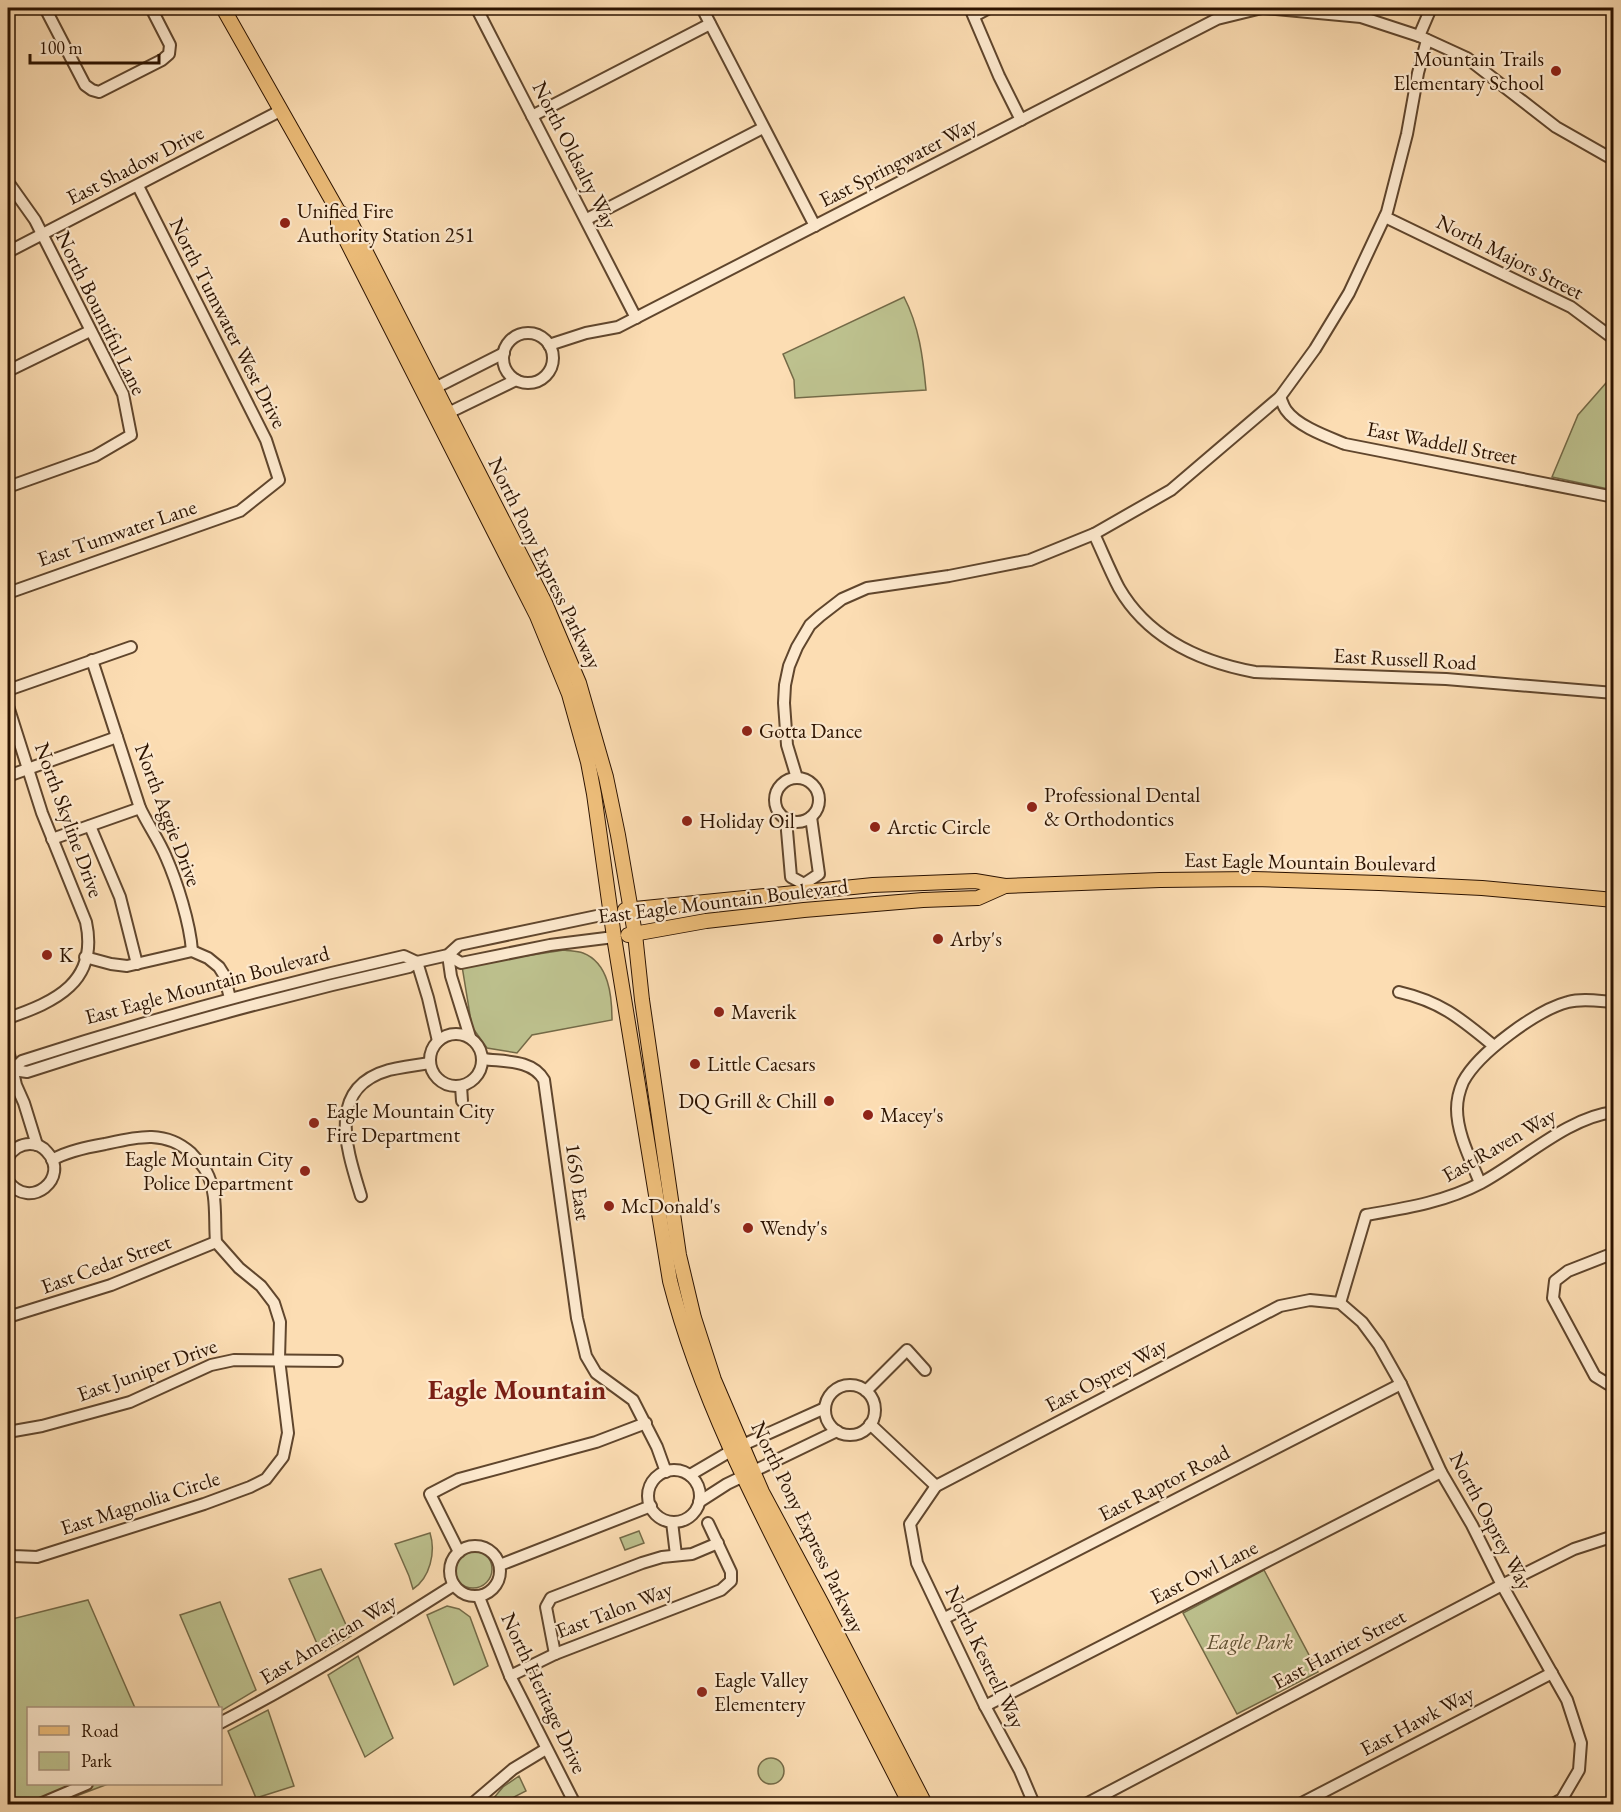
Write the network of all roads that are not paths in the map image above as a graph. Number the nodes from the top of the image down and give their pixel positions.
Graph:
1 (45, 8) edge
2 (151, 8) edge
3 (223, 8) edge
4 (702, 8) edge
5 (989, 8) edge
6 (1263, 8) edge
7 (1431, 8) edge
8 (482, 9) edge
9 (972, 12) edge
10 (1350, 12) edge
11 (710, 24) junction
12 (1423, 38) junction
13 (280, 111) junction
14 (532, 116) junction
15 (1022, 120) junction
16 (763, 128) junction
17 (1614, 160) edge
18 (8, 182) edge
19 (138, 186) junction
20 (1385, 217) junction
21 (587, 219) junction
22 (815, 226) junction
23 (42, 234) junction
24 (8, 252) edge
25 (636, 318) junction
26 (90, 332) junction
27 (1614, 339) edge
28 (549, 345) junction
29 (504, 354) junction
30 (8, 371) edge
31 (516, 380) junction
32 (430, 391) junction
33 (1280, 397) junction
34 (442, 416) junction
35 (279, 480) joint
36 (8, 487) edge
37 (1614, 497) edge
38 (1094, 534) junction
39 (8, 593) edge
40 (131, 647) dead end
41 (92, 660) junction
42 (8, 690) edge
43 (1614, 693) edge
44 (8, 706) edge
45 (117, 737) junction
46 (29, 769) junction
47 (8, 776) edge
48 (797, 778) junction
49 (140, 808) junction
50 (811, 817) junction
51 (786, 819) junction
52 (90, 826) junction
53 (52, 839) junction
54 (1005, 886) junction
55 (804, 888) junction
56 (1614, 900) edge
57 (631, 909) junction
58 (804, 910) junction
59 (611, 913) junction
60 (635, 934) junction
61 (614, 937) junction
62 (192, 951) junction
63 (86, 953) junction
64 (448, 955) junction
65 (417, 962) junction
66 (138, 964) junction
67 (1399, 992) dead end
68 (230, 998) junction
69 (1614, 1002) edge
70 (8, 1018) edge
71 (470, 1037) junction
72 (438, 1041) junction
73 (1494, 1046) junction
74 (8, 1050) edge
75 (483, 1059) junction
76 (430, 1063) junction
77 (10, 1070) edge
78 (461, 1086) junction
79 (462, 1101) dead end
80 (1614, 1112) edge
81 (37, 1145) junction
82 (8, 1153) edge
83 (52, 1160) junction
84 (8, 1181) edge
85 (1480, 1183) junction
86 (361, 1196) dead end
87 (216, 1242) junction
88 (1614, 1253) edge
89 (1340, 1303) junction
90 (8, 1317) edge
91 (279, 1359) junction
92 (337, 1362) dead end
93 (925, 1370) dead end
94 (1401, 1384) junction
95 (1611, 1384) edge
96 (866, 1391) junction
97 (825, 1408) junction
98 (646, 1423) junction
99 (870, 1424) junction
100 (837, 1431) junction
101 (8, 1432) edge
102 (737, 1448) junction
103 (666, 1472) junction
104 (1442, 1472) junction
105 (748, 1473) junction
106 (690, 1475) junction
107 (936, 1486) junction
108 (699, 1502) junction
109 (651, 1506) junction
110 (672, 1522) junction
111 (708, 1523) dead end
112 (910, 1524) joint
113 (1614, 1536) edge
114 (718, 1543) junction
115 (459, 1552) junction
116 (8, 1554) edge
117 (676, 1555) junction
118 (500, 1565) junction
119 (1502, 1584) junction
120 (454, 1585) junction
121 (478, 1597) junction
122 (945, 1618) junction
123 (555, 1654) junction
124 (1552, 1673) junction
125 (510, 1676) junction
126 (985, 1706) junction
127 (222, 1722) edge
128 (546, 1749) junction
129 (85, 1785) edge
130 (40, 1804) edge
131 (472, 1804) edge
132 (575, 1804) edge
133 (910, 1804) edge
134 (925, 1804) edge
135 (1034, 1804) edge
136 (1086, 1804) edge
137 (1300, 1804) edge
138 (1553, 1804) edge

1 - 2 street
3 - 13 main road, North Pony Express Parkway
4 - 11 street
5 - 9 street
6 - 10 street, East Springwater Way
6 - 15 street, East Springwater Way
7 - 12 street
8 - 14 street, North Oldsalty Way
9 - 15 street
10 - 12 street, East Springwater Way
11 - 14 street
11 - 16 street
12 - 17 street, East Springwater Way
12 - 20 street
13 - 19 street, East Shadow Drive
13 - 32 main road, North Pony Express Parkway
14 - 21 street, North Oldsalty Way
15 - 22 street, East Springwater Way
16 - 21 street
16 - 22 street
18 - 23 street, North Bountiful Lane
19 - 23 street, East Shadow Drive
19 - 35 street, North Tumwater West Drive
20 - 27 street, North Majors Street
20 - 33 street
21 - 25 street, North Oldsalty Way
22 - 25 street, East Springwater Way
23 - 24 street, East Shadow Drive
23 - 26 street, North Bountiful Lane
25 - 28 street, East Springwater Way
26 - 30 street
26 - 36 street, North Bountiful Lane
28 - 29 street
28 - 31 street
29 - 31 street
29 - 32 street
31 - 34 street
32 - 34 main road, North Pony Express Parkway
33 - 37 street, East Waddell Street
33 - 38 street
34 - 57 main road, North Pony Express Parkway
34 - 59 main road, North Pony Express Parkway
35 - 39 street, East Tumwater Lane
38 - 43 street, East Russell Road
38 - 48 street
40 - 41 street
41 - 42 street
41 - 45 street, North Aggie Drive
44 - 46 street, North Skyline Drive
45 - 46 street
45 - 49 street, North Aggie Drive
46 - 47 street
46 - 53 street, North Skyline Drive
48 - 50 street
48 - 51 street
49 - 52 street
49 - 62 street, North Aggie Drive
50 - 51 street
50 - 55 street
51 - 55 street
52 - 53 street
52 - 66 street
53 - 63 street, North Skyline Drive
54 - 55 main road, East Eagle Mountain Boulevard
54 - 56 main road, East Eagle Mountain Boulevard
54 - 58 main road, East Eagle Mountain Boulevard
55 - 57 main road, East Eagle Mountain Boulevard
55 - 58 street
57 - 59 main road, East Eagle Mountain Boulevard
57 - 60 main road, North Pony Express Parkway
58 - 60 main road, East Eagle Mountain Boulevard
59 - 61 main road, North Pony Express Parkway
59 - 64 street, East Eagle Mountain Boulevard
60 - 61 main road, East Eagle Mountain Boulevard
60 - 102 main road, North Pony Express Parkway
61 - 64 street, East Eagle Mountain Boulevard
61 - 102 main road, North Pony Express Parkway
62 - 66 street
62 - 68 street
63 - 66 street
63 - 70 street
64 - 65 street, East Eagle Mountain Boulevard
64 - 71 street
65 - 68 street, East Eagle Mountain Boulevard
65 - 72 street
65 - 77 street, East Eagle Mountain Boulevard
67 - 73 street
68 - 77 street, East Eagle Mountain Boulevard
69 - 73 street
71 - 72 street
71 - 75 street
72 - 76 street
73 - 85 street
74 - 77 street
75 - 78 street
75 - 98 street, 1650 East
76 - 78 street
76 - 86 street
77 - 81 street
78 - 79 street
80 - 85 street, East Raven Way
81 - 82 street
81 - 83 street
83 - 84 street
83 - 87 street
85 - 89 street, East Raven Way
87 - 90 street, East Cedar Street
87 - 91 street
88 - 95 street
89 - 94 street, North Osprey Way
89 - 107 street, East Osprey Way
91 - 92 street, East Juniper Drive
91 - 101 street, East Juniper Drive
91 - 116 street, East Magnolia Circle
93 - 96 street
94 - 104 street, North Osprey Way
94 - 122 street, East Raptor Road
96 - 97 street
96 - 99 street
97 - 100 street
97 - 102 street
98 - 103 street, 1650 East
98 - 115 street
99 - 100 street
99 - 107 street
100 - 105 street
102 - 105 main road, North Pony Express Parkway
102 - 106 street
103 - 106 street
103 - 109 street
104 - 119 street, North Osprey Way
104 - 126 street, East Owl Lane
105 - 108 street
105 - 133 main road, North Pony Express Parkway
105 - 134 main road, North Pony Express Parkway
106 - 108 street
107 - 112 street, East Osprey Way
108 - 110 street
109 - 110 street
109 - 118 street
110 - 117 street
111 - 114 street
112 - 122 street, North Kestrell Way
113 - 119 street, East Harrier Street
114 - 117 street
114 - 123 street, East Talon Way
115 - 118 street
115 - 120 street
117 - 123 street
118 - 121 street
119 - 124 street, North Osprey Way
119 - 136 street, East Harrier Street
120 - 121 street
120 - 127 street, East American Way
121 - 125 street, North Heritage Drive
122 - 126 street, North Kestrell Way
123 - 125 street, East Talon Way
124 - 137 street, East Hawk Way
124 - 138 street, North Osprey Way
125 - 128 street, North Heritage Drive
126 - 135 street, North Kestrell Way
128 - 131 street
128 - 132 street, North Heritage Drive
129 - 130 street

